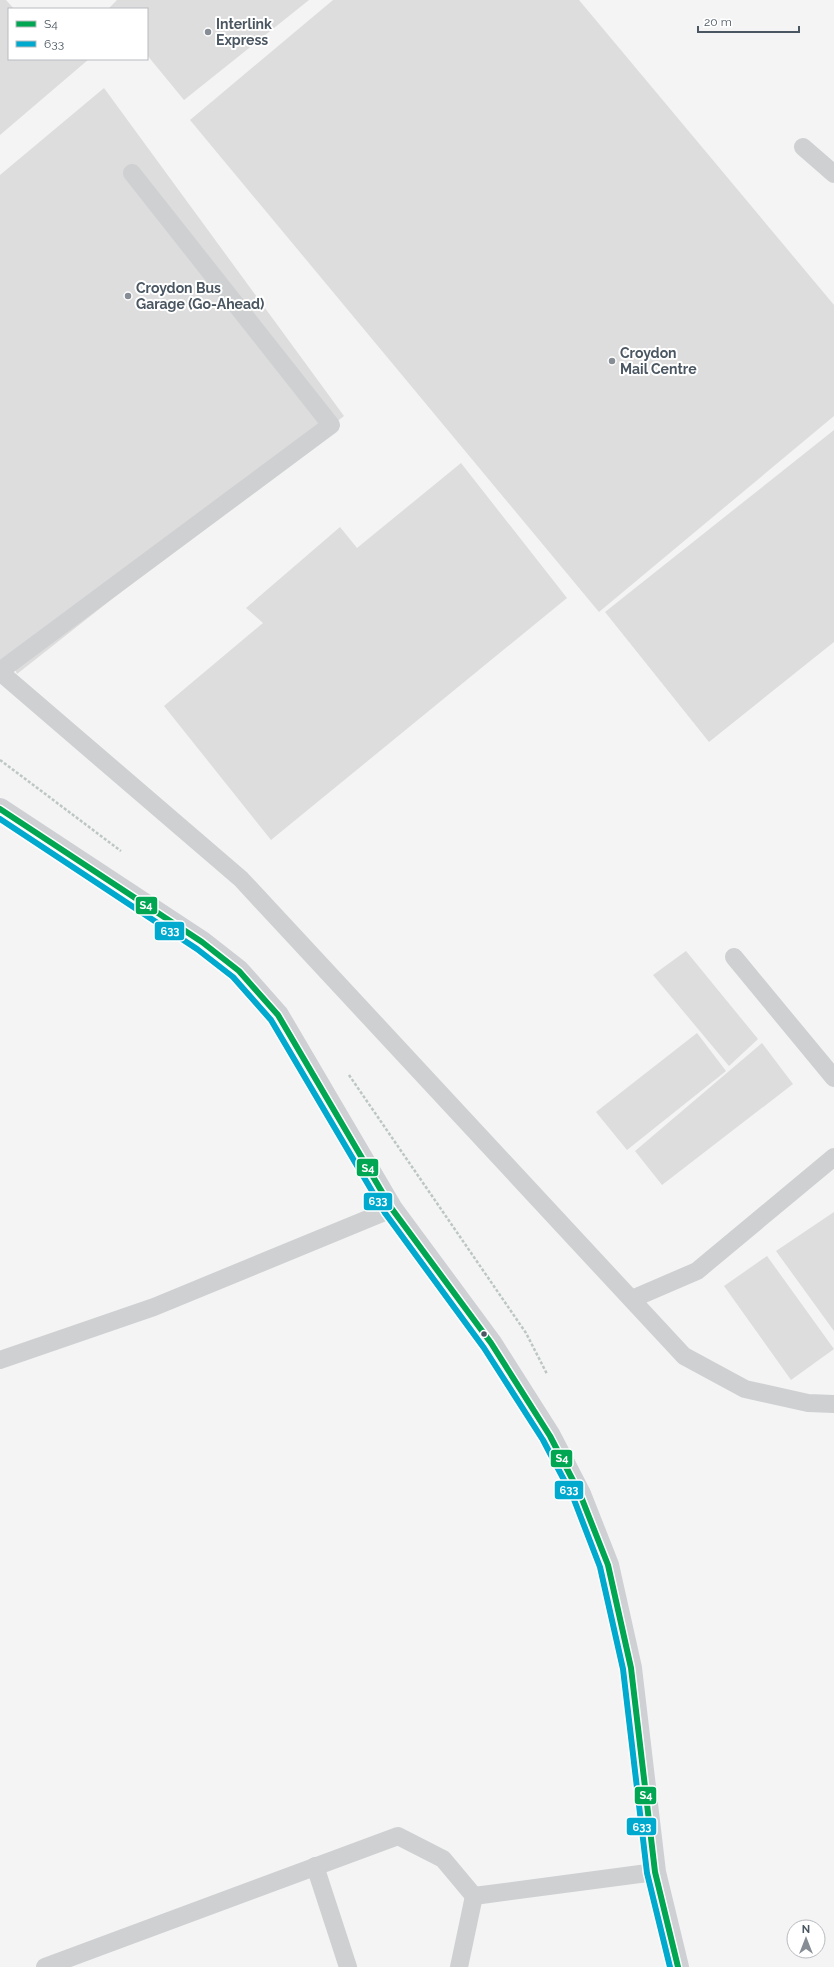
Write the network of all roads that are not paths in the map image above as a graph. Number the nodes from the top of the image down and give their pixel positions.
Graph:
1 (803, 147) dead end
2 (132, 173) dead end
3 (834, 174) edge
4 (0, 672) edge
5 (0, 809) edge
6 (734, 958) dead end
7 (834, 1078) edge
8 (834, 1157) edge
9 (392, 1209) junction
10 (632, 1299) junction
11 (0, 1360) edge
12 (834, 1404) edge
13 (315, 1866) junction
14 (655, 1872) junction
15 (474, 1896) junction
16 (44, 1967) edge
17 (348, 1967) edge
18 (459, 1967) edge
19 (678, 1967) edge

1 - 3 lane
2 - 4 lane
4 - 10 lane
5 - 9 main road
6 - 7 lane
8 - 10 lane
9 - 11 lane
9 - 14 main road
10 - 12 lane
13 - 15 lane
13 - 16 lane
13 - 17 lane
14 - 15 lane
14 - 19 main road
15 - 18 lane

